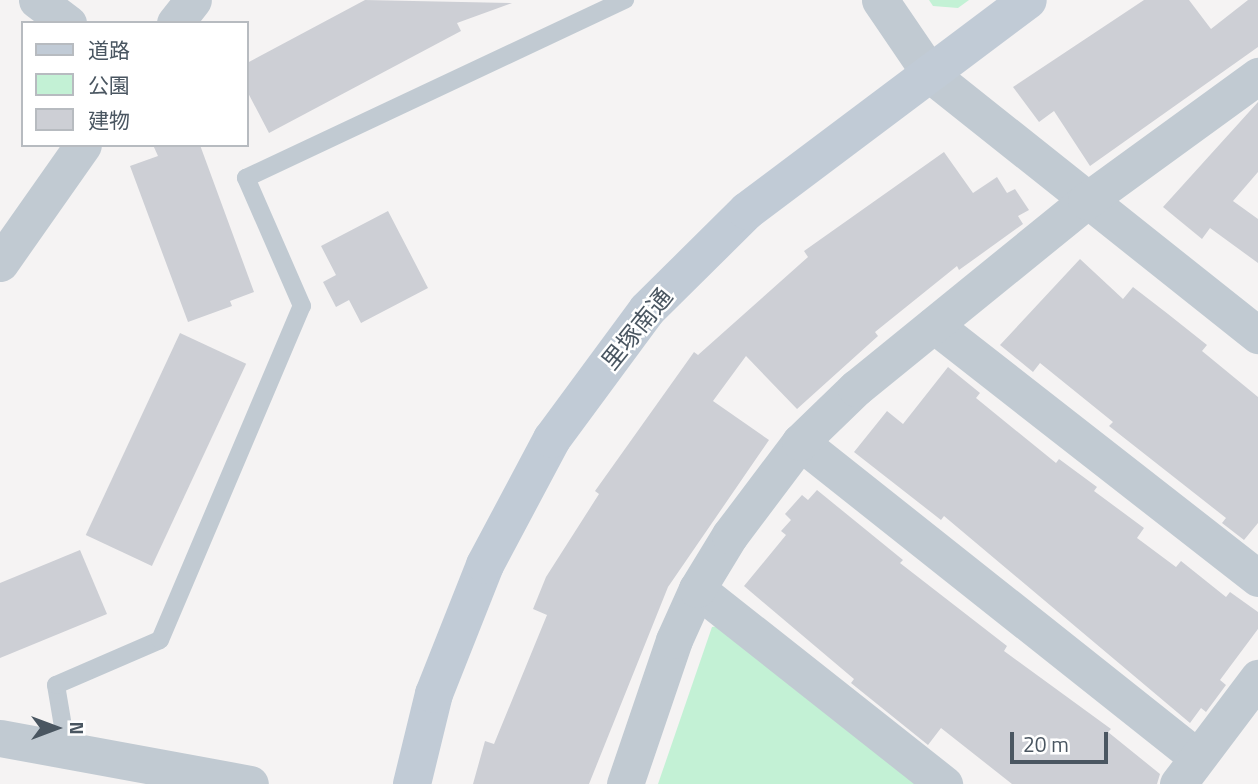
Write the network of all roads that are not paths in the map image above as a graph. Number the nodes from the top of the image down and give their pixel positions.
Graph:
1 (37, 0) edge
2 (193, 0) edge
3 (625, 0) edge
4 (880, 0) edge
5 (1028, 0) edge
6 (65, 21) edge
7 (177, 21) edge
8 (930, 75) junction
9 (1253, 87) edge
10 (82, 147) edge
11 (1086, 201) junction
12 (0, 263) edge
13 (934, 325) junction
14 (1258, 335) edge
15 (800, 443) junction
16 (1258, 578) edge
17 (697, 589) junction
18 (1258, 678) edge
19 (0, 738) edge
20 (67, 750) junction
21 (1187, 770) edge
22 (240, 783) edge
23 (412, 784) edge
24 (625, 784) edge
25 (944, 784) edge

1 - 6 street
2 - 7 street
3 - 20 lane
4 - 8 street
5 - 8 street, 里塚南通
8 - 11 street
8 - 23 street, 里塚南通
9 - 11 street
10 - 12 street
11 - 13 street
11 - 14 street
13 - 15 street
13 - 16 street
15 - 17 street
15 - 21 street
17 - 24 street
17 - 25 street
18 - 21 street
19 - 20 street
20 - 22 street

